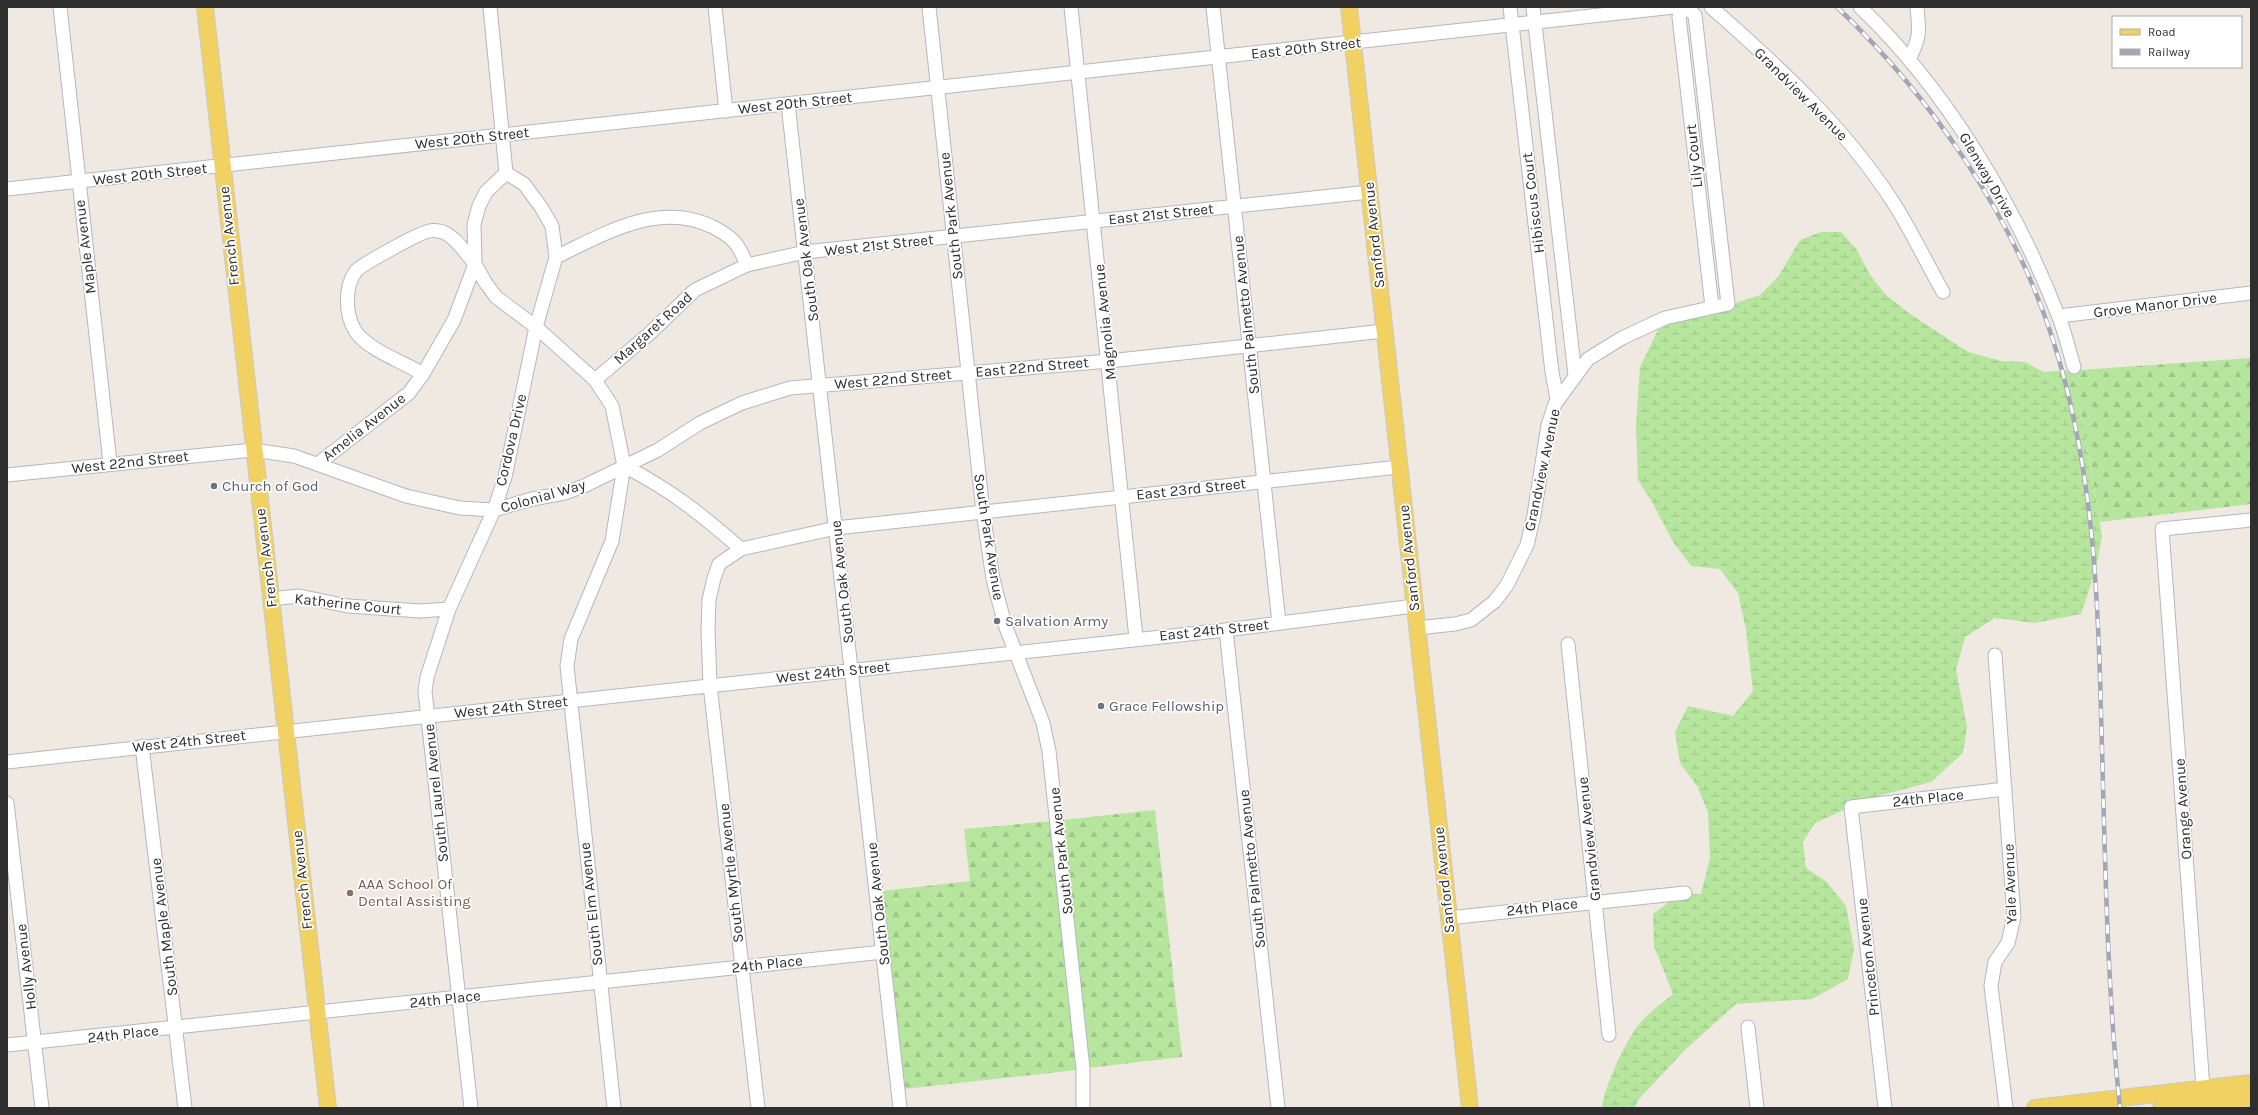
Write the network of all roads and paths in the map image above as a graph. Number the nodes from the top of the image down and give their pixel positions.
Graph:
1 (60, 7) edge
2 (205, 7) edge
3 (490, 7) edge
4 (715, 7) edge
5 (929, 7) edge
6 (1072, 7) edge
7 (1213, 7) edge
8 (1349, 7) edge
9 (1510, 7) edge
10 (1533, 7) edge
11 (1674, 7) edge
12 (1685, 7) edge
13 (1711, 7) edge
14 (1860, 7) edge
15 (1917, 7) edge
16 (1534, 21) junction
17 (1512, 24) junction
18 (1353, 43) junction
19 (1219, 57) junction
20 (1909, 59) junction
21 (1079, 72) junction
22 (938, 88) junction
23 (788, 104) junction
24 (726, 111) junction
25 (504, 135) junction
26 (221, 166) junction
27 (506, 174) junction
28 (78, 182) junction
29 (7, 189) edge
30 (1369, 192) junction
31 (1235, 206) junction
32 (1095, 222) junction
33 (953, 237) junction
34 (805, 252) junction
35 (556, 257) junction
36 (475, 264) junction
37 (747, 265) junction
38 (1942, 292) dead end
39 (2251, 294) edge
40 (1728, 304) joint
41 (1712, 307) junction
42 (2059, 316) junction
43 (536, 327) junction
44 (1384, 330) junction
45 (1249, 345) junction
46 (1109, 361) junction
47 (2074, 367) dead end
48 (966, 372) junction
49 (423, 374) junction
50 (1575, 375) junction
51 (595, 380) junction
52 (821, 386) junction
53 (1557, 399) junction
54 (253, 450) junction
55 (319, 463) junction
56 (110, 464) junction
57 (624, 466) junction
58 (1399, 466) junction
59 (7, 475) edge
60 (1264, 482) junction
61 (1122, 496) junction
62 (494, 510) junction
63 (983, 512) junction
64 (2251, 520) edge
65 (836, 528) junction
66 (741, 549) junction
67 (271, 599) junction
68 (1414, 606) junction
69 (449, 609) junction
70 (1279, 623) junction
71 (1417, 628) junction
72 (1226, 630) junction
73 (1136, 638) junction
74 (1568, 644) dead end
75 (1014, 652) junction
76 (1995, 655) dead end
77 (852, 669) junction
78 (710, 685) junction
79 (569, 700) junction
80 (427, 716) junction
81 (285, 731) junction
82 (142, 746) junction
83 (7, 762) edge
84 (2005, 789) junction
85 (7, 803) edge
86 (1851, 806) joint
87 (1685, 893) dead end
88 (1596, 901) junction
89 (1448, 918) junction
90 (883, 952) junction
91 (742, 967) junction
92 (600, 983) junction
93 (459, 998) junction
94 (318, 1013) junction
95 (176, 1028) junction
96 (1748, 1028) dead end
97 (1609, 1035) dead end
98 (35, 1042) junction
99 (7, 1045) edge
100 (2251, 1083) edge
101 (2251, 1098) edge
102 (2204, 1100) edge
103 (42, 1108) edge
104 (185, 1108) edge
105 (328, 1108) edge
106 (471, 1108) edge
107 (614, 1108) edge
108 (758, 1108) edge
109 (900, 1108) edge
110 (1083, 1108) edge
111 (1278, 1108) edge
112 (1470, 1108) edge
113 (1757, 1108) edge
114 (1885, 1108) edge
115 (2006, 1108) edge
116 (2035, 1108) edge
117 (2138, 1108) edge
118 (2161, 1108) edge

1 - 28 street, Maple Avenue
2 - 26 main road, French Avenue
3 - 25 street
4 - 24 street
5 - 22 street, South Park Avenue
6 - 21 street, Magnolia Avenue
7 - 19 street, South Palmetto Avenue
8 - 18 main road, Sanford Avenue
9 - 17 street, Hibiscus Court
10 - 16 street, Hibiscus Court
11 - 16 street, East 20th Street
12 - 40 street, Lily Court
12 - 41 street, Lily Court
13 - 38 street, Grandview Avenue
14 - 20 street, Glenway Drive
15 - 20 street
16 - 17 street, East 20th Street
16 - 50 street, Hibiscus Court
17 - 18 street, East 20th Street
17 - 53 street, Hibiscus Court
18 - 19 street, East 20th Street
18 - 30 main road, Sanford Avenue
19 - 21 street, East 20th Street
19 - 31 street, South Palmetto Avenue
20 - 42 street, Glenway Drive
21 - 22 street, East 20th Street
21 - 32 street, Magnolia Avenue
22 - 23 street, West 20th Street
22 - 33 street, South Park Avenue
23 - 24 street, West 20th Street
23 - 34 street, South Oak Avenue
24 - 25 street, West 20th Street
25 - 26 street, West 20th Street
25 - 27 street
26 - 28 street, West 20th Street
26 - 54 main road, French Avenue
27 - 35 street, Cordova Drive
27 - 36 street
28 - 29 street, West 20th Street
28 - 56 street, Maple Avenue
30 - 31 street, East 21st Street
30 - 44 main road, Sanford Avenue
31 - 32 street, East 21st Street
31 - 45 street, South Palmetto Avenue
32 - 33 street, East 21st Street
32 - 46 street, Magnolia Avenue
33 - 34 street, West 21st Street
33 - 48 street, South Park Avenue
34 - 37 street, Margaret Road
34 - 52 street, South Oak Avenue
35 - 37 street
35 - 43 street, Cordova Drive
36 - 43 street
36 - 49 street, Amelia Avenue
36 - 49 street
37 - 51 street, Margaret Road
39 - 42 street, Grove Manor Drive
40 - 41 street, Grandview Avenue
41 - 50 street, Grandview Avenue
42 - 47 street, Glenway Drive
43 - 51 street
43 - 62 street, Cordova Drive
44 - 45 street, East 22nd Street
44 - 58 main road, Sanford Avenue
45 - 46 street, East 22nd Street
45 - 60 street, South Palmetto Avenue
46 - 48 street, East 22nd Street
46 - 61 street, Magnolia Avenue
48 - 52 street, West 22nd Street
48 - 63 street, South Park Avenue
49 - 55 street, Amelia Avenue
50 - 53 street, Grandview Avenue
51 - 57 street
52 - 57 street, Colonial Way
52 - 65 street, South Oak Avenue
53 - 71 street, Grandview Avenue
54 - 55 street, Colonial Way
54 - 56 street, West 22nd Street
54 - 67 main road, French Avenue
55 - 62 street, Colonial Way
56 - 59 street, West 22nd Street
57 - 62 street, Colonial Way
57 - 66 street
57 - 79 street, South Elm Avenue
58 - 60 street, East 23rd Street
58 - 68 main road, Sanford Avenue
60 - 61 street, East 23rd Street
60 - 70 street, South Palmetto Avenue
61 - 63 street, East 23rd Street
61 - 73 street, Magnolia Avenue
62 - 69 street, Cordova Drive
63 - 65 street, East 23rd Street
63 - 75 street, South Park Avenue
64 - 102 street, Orange Avenue
65 - 66 street, East 23rd Street
65 - 77 street, South Oak Avenue
66 - 78 street, South Myrtle Avenue
67 - 69 street, Katherine Court
67 - 81 main road, French Avenue
68 - 70 street, East 24th Street
68 - 71 main road, Sanford Avenue
69 - 80 street, Cordova Drive
70 - 72 street, East 24th Street
71 - 89 main road, Sanford Avenue
72 - 73 street, East 24th Street
72 - 111 street, South Palmetto Avenue
73 - 75 street, East 24th Street
74 - 88 street, Grandview Avenue
75 - 77 street, West 24th Street
75 - 110 street, South Park Avenue
76 - 84 street, Yale Avenue
77 - 78 street, West 24th Street
77 - 90 street, South Oak Avenue
78 - 79 street, West 24th Street
78 - 91 street, South Myrtle Avenue
79 - 80 street, West 24th Street
79 - 92 street, South Elm Avenue
80 - 81 street, West 24th Street
80 - 93 street, South Laurel Avenue
81 - 82 street, West 24th Street
81 - 94 main road, French Avenue
82 - 83 street, West 24th Street
82 - 95 street, South Maple Avenue
84 - 86 street, 24th Place
84 - 115 street, Yale Avenue
85 - 98 street, Holly Avenue
86 - 114 street, Princeton Avenue
87 - 88 street, 24th Place
88 - 89 street, 24th Place
88 - 97 street, Grandview Avenue
89 - 112 main road, Sanford Avenue
90 - 91 street, 24th Place
90 - 109 street, South Oak Avenue
91 - 92 street, 24th Place
91 - 108 street, South Myrtle Avenue
92 - 93 street, 24th Place
92 - 107 street, South Elm Avenue
93 - 94 street, 24th Place
93 - 106 street, South Laurel Avenue
94 - 95 street, 24th Place
94 - 105 main road, French Avenue
95 - 98 street, 24th Place
95 - 104 street, South Maple Avenue
96 - 113 street
98 - 99 street, 24th Place
98 - 103 street, Holly Avenue
100 - 102 main road
101 - 102 main road
102 - 116 main road
102 - 117 main road
102 - 118 main road

